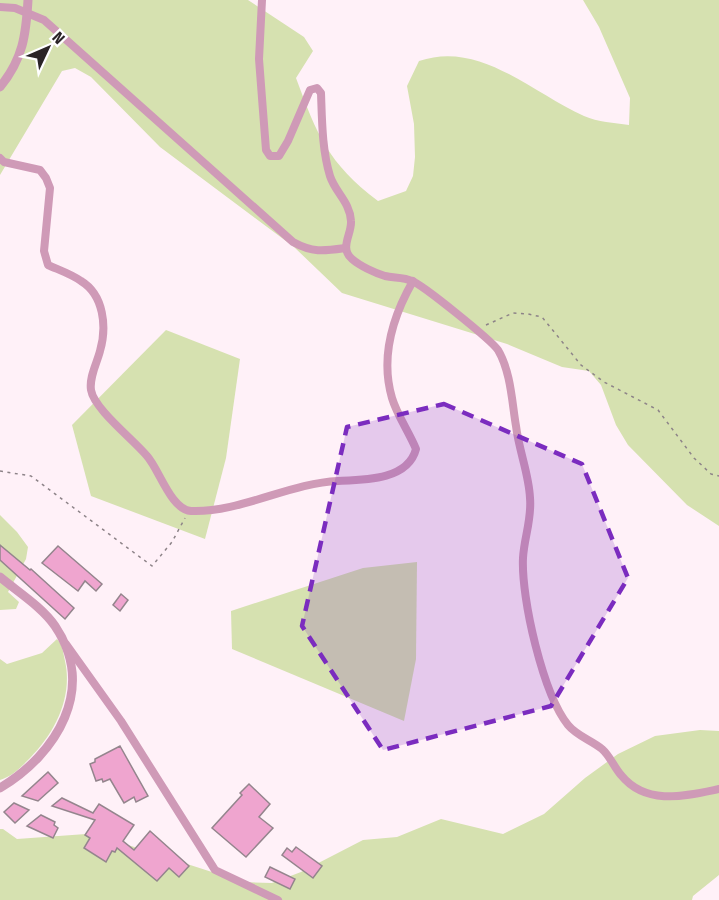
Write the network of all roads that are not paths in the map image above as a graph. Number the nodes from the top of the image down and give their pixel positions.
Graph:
1 (28, 0) edge
2 (262, 0) edge
3 (0, 7) edge
4 (27, 13) junction
5 (0, 87) edge
6 (0, 158) edge
7 (346, 248) junction
8 (413, 281) junction
9 (0, 577) edge
10 (64, 640) junction
11 (0, 788) edge
12 (719, 789) edge
13 (278, 900) edge

1 - 4 street
2 - 7 street
3 - 4 street
4 - 5 street
4 - 7 street
6 - 8 street
7 - 8 street
8 - 12 street
9 - 10 street
10 - 11 street
10 - 13 street

